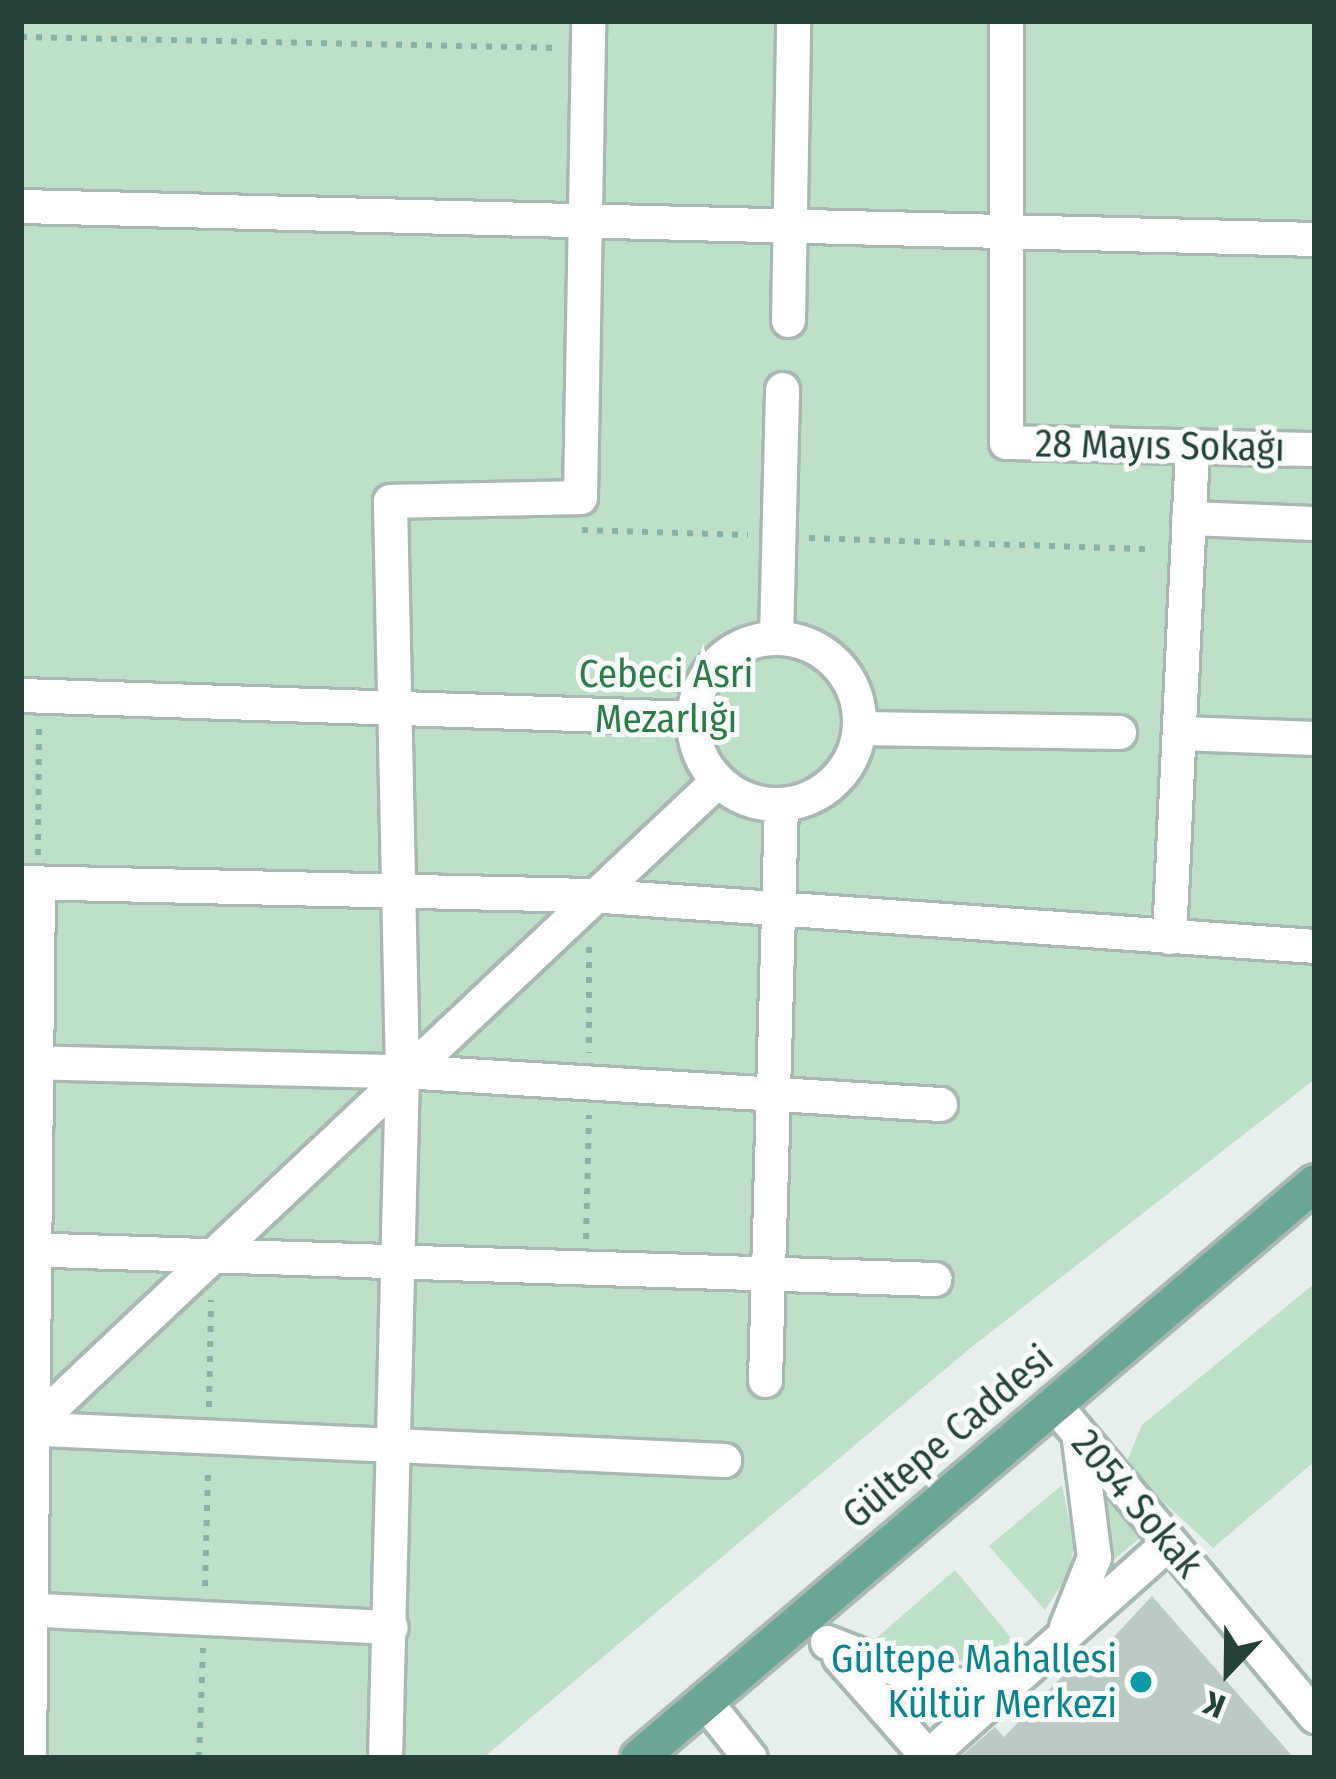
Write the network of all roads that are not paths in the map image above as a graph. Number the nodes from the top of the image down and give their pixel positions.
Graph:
1 (793, 21) edge
2 (1006, 21) edge
3 (588, 35) edge
4 (21, 206) edge
5 (582, 220) junction
6 (788, 225) junction
7 (1008, 231) junction
8 (1315, 239) edge
9 (788, 320) dead end
10 (782, 389) dead end
11 (1192, 446) junction
12 (1315, 449) edge
13 (1188, 518) junction
14 (1315, 523) edge
15 (776, 637) junction
16 (30, 695) edge
17 (393, 707) junction
18 (693, 718) junction
19 (860, 728) junction
20 (1119, 732) dead end
21 (1181, 733) junction
22 (1315, 738) edge
23 (718, 781) junction
24 (781, 804) junction
25 (30, 882) edge
26 (398, 891) junction
27 (589, 895) junction
28 (778, 912) junction
29 (1169, 937) junction
30 (1315, 946) edge
31 (29, 1063) edge
32 (402, 1071) junction
33 (775, 1094) junction
34 (940, 1104) dead end
35 (1315, 1183) edge
36 (27, 1249) edge
37 (212, 1253) junction
38 (401, 1261) junction
39 (769, 1276) junction
40 (935, 1280) dead end
41 (765, 1380) dead end
42 (1052, 1402) junction
43 (23, 1431) edge
44 (1078, 1433) junction
45 (398, 1445) junction
46 (724, 1460) dead end
47 (1169, 1542) junction
48 (25, 1609) edge
49 (391, 1627) junction
50 (815, 1629) junction
51 (1059, 1640) junction
52 (1029, 1667) junction
53 (704, 1700) junction
54 (1315, 1716) edge
55 (928, 1757) edge
56 (29, 1758) edge
57 (386, 1758) edge
58 (639, 1758) edge
59 (750, 1758) edge

1 - 6 lane
2 - 7 lane
3 - 5 lane
4 - 5 lane
5 - 6 lane
5 - 17 lane
6 - 7 lane
6 - 9 lane
7 - 8 lane
7 - 11 lane, 28 Mayıs Sokağı
10 - 15 lane
11 - 12 lane, 28 Mayıs Sokağı
11 - 13 lane
13 - 14 lane
13 - 21 lane
15 - 18 lane
15 - 19 lane
16 - 17 lane
17 - 18 lane
17 - 26 lane
18 - 23 lane
19 - 20 lane
19 - 24 lane
21 - 22 lane
21 - 29 lane
23 - 24 lane
23 - 27 lane
24 - 28 lane
25 - 26 lane
25 - 31 lane
26 - 27 lane
26 - 32 lane
27 - 28 lane
27 - 32 lane
28 - 29 lane
28 - 33 lane
29 - 30 lane
31 - 32 lane
31 - 36 lane
32 - 33 lane
32 - 37 lane
32 - 38 lane
33 - 34 lane
33 - 39 lane
35 - 42 main road, Gültepe Caddesi
36 - 37 lane
36 - 43 lane
37 - 38 lane
37 - 43 lane
38 - 39 lane
38 - 45 lane
39 - 40 lane
39 - 41 lane
42 - 44 lane, 2054 Sokak
42 - 50 main road, Gültepe Caddesi
43 - 45 lane
43 - 48 lane
44 - 47 lane, 2054 Sokak
44 - 51 lane
45 - 46 lane
45 - 49 lane
47 - 51 lane
47 - 54 lane, 2054 Sokak
48 - 49 lane
48 - 56 lane
49 - 57 lane
50 - 52 lane
50 - 53 main road, Gültepe Caddesi
50 - 55 lane
51 - 52 lane
52 - 55 lane
53 - 58 main road, Gültepe Caddesi
53 - 59 lane

